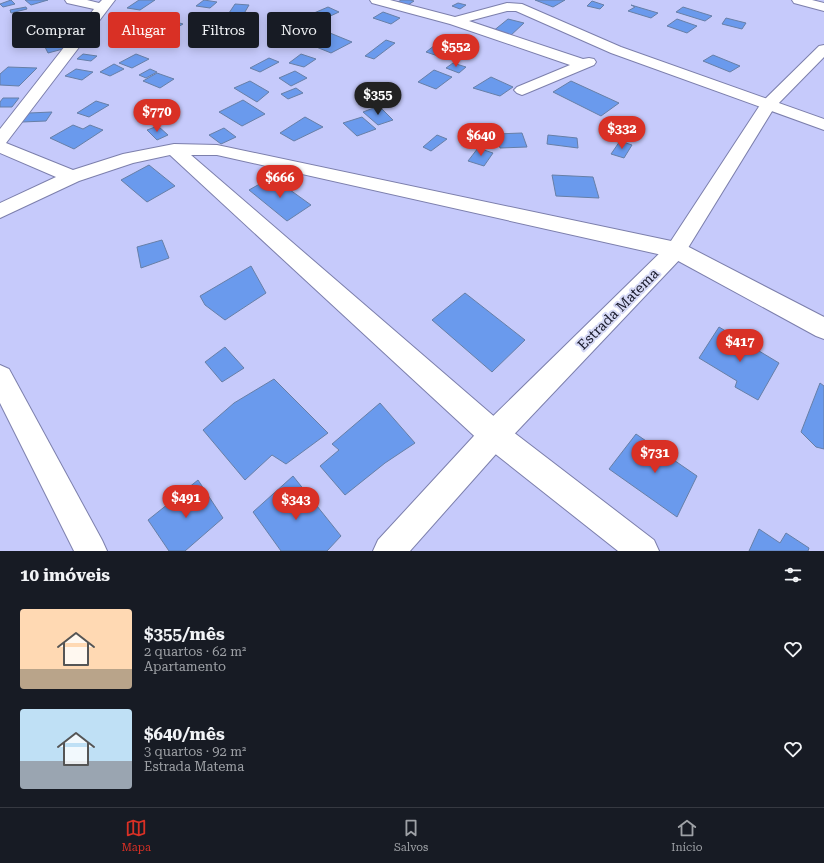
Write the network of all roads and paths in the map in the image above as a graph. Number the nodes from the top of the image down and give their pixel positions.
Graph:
1 (71, 0) edge
2 (376, 0) edge
3 (798, 0) edge
4 (106, 4) edge
5 (824, 7) edge
6 (455, 21) junction
7 (824, 49) edge
8 (616, 50) junction
9 (583, 64) junction
10 (522, 90) dead end
11 (768, 105) junction
12 (824, 125) edge
13 (0, 140) edge
14 (0, 147) edge
15 (174, 149) junction
16 (72, 177) junction
17 (0, 211) edge
18 (676, 250) junction
19 (824, 329) edge
20 (0, 377) edge
21 (494, 435) junction
22 (91, 551) edge
23 (389, 551) edge
24 (643, 551) edge

1 - 4 street
2 - 6 street
3 - 5 street
4 - 13 street
6 - 8 street
6 - 9 street
7 - 11 street, Estrada Matema
8 - 9 street
8 - 11 street
9 - 10 street
11 - 12 street
11 - 18 street, Estrada Matema
14 - 16 street
15 - 16 street
15 - 18 street
15 - 21 street
16 - 17 street
18 - 19 street
18 - 21 street, Estrada Matema
20 - 22 street
21 - 23 street, Estrada Matema
21 - 24 street

